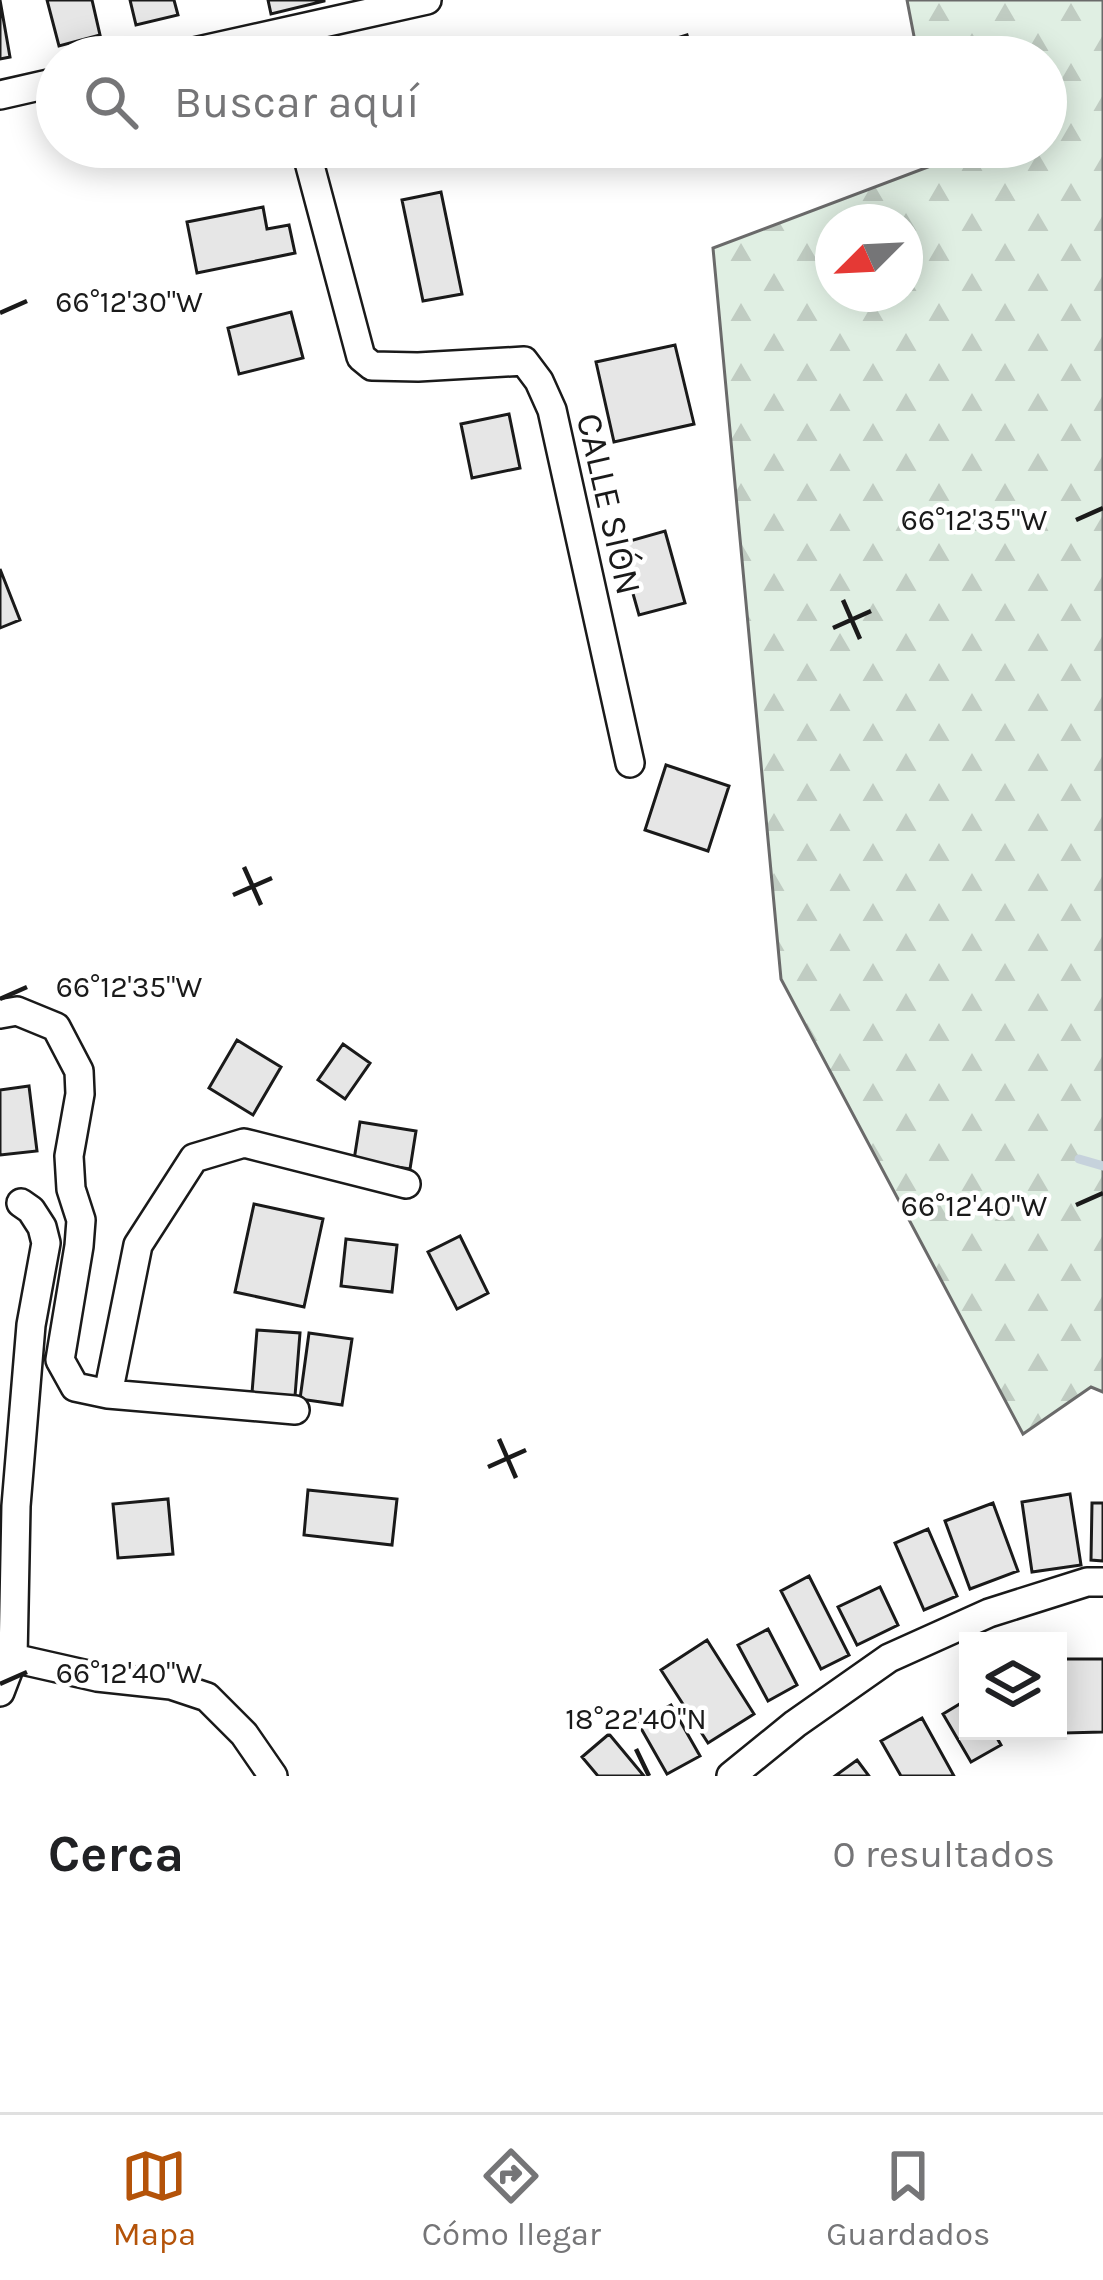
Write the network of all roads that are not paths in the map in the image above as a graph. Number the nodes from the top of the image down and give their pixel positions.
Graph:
1 (427, 0) edge
2 (309, 36) edge
3 (36, 87) edge
4 (0, 95) edge
5 (311, 168) edge
6 (630, 763) dead end
7 (0, 1014) edge
8 (406, 1184) dead end
9 (21, 1203) dead end
10 (108, 1394) junction
11 (295, 1410) dead end
12 (8, 1504) edge
13 (1103, 1582) edge
14 (13, 1658) junction
15 (0, 1692) edge
16 (273, 1776) edge
17 (731, 1776) edge

1 - 2 street
3 - 4 street
5 - 6 street, CALLE SIÓN
7 - 10 street
8 - 10 street
9 - 12 street
10 - 11 street
12 - 14 street
13 - 17 street
14 - 15 street
14 - 16 street

